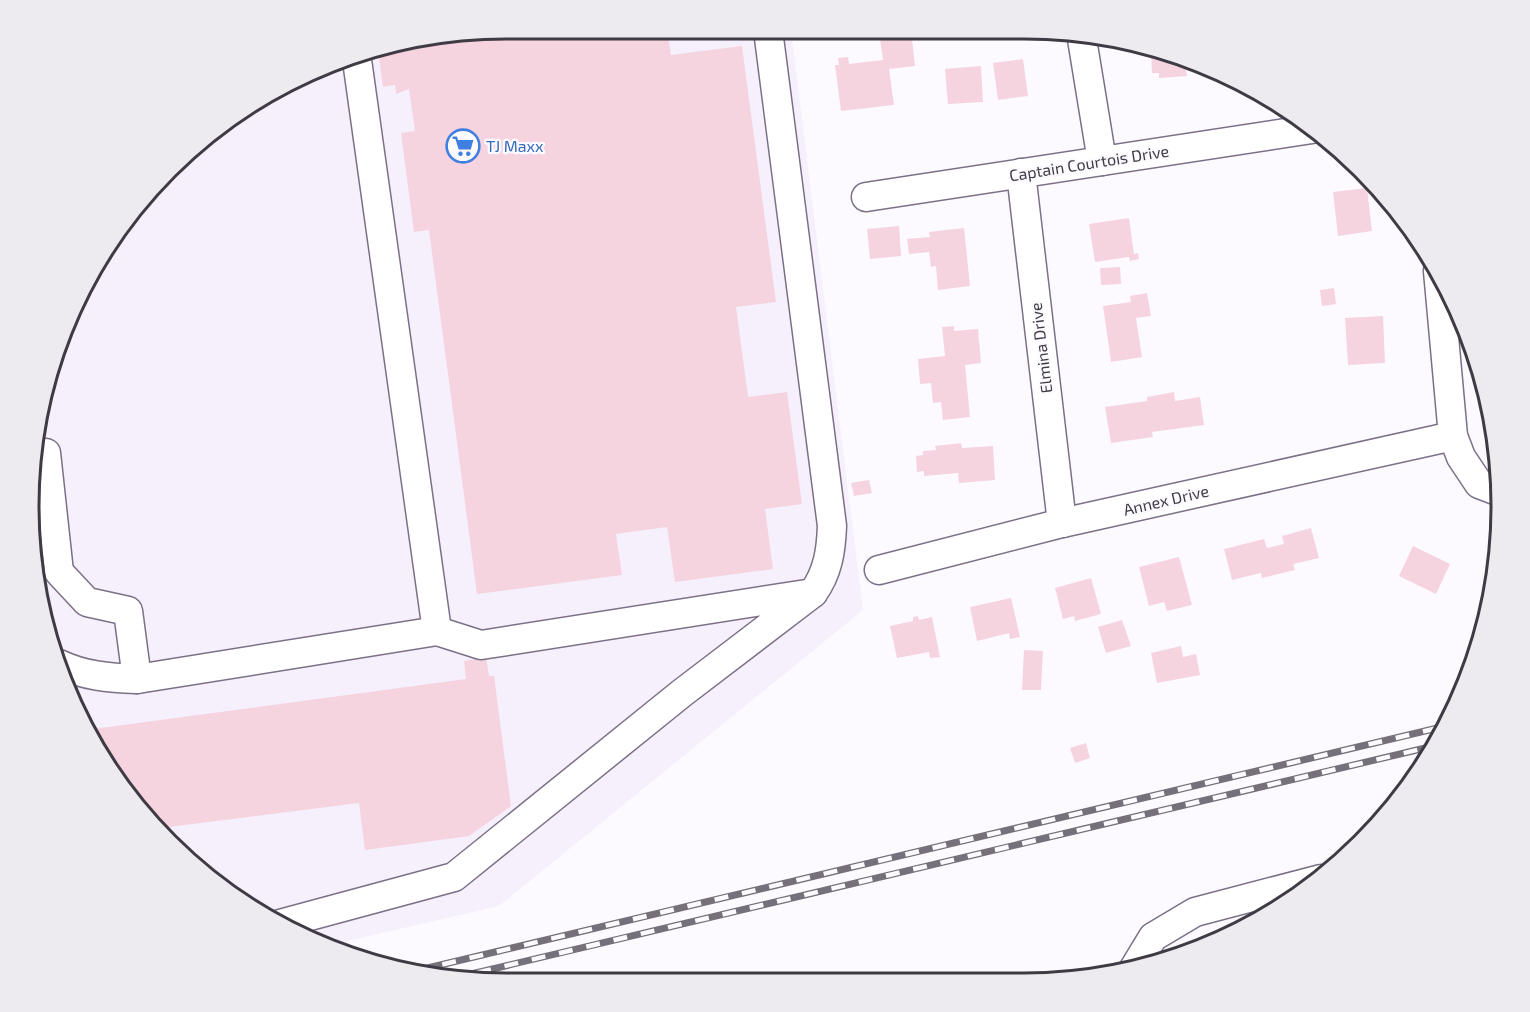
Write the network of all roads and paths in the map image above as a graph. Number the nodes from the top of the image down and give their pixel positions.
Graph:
1 (769, 39) edge
2 (1083, 43) edge
3 (357, 64) edge
4 (1301, 131) edge
5 (1102, 161) junction
6 (1021, 173) junction
7 (866, 197) dead end
8 (1440, 294) edge
9 (1453, 436) junction
10 (42, 454) edge
11 (1490, 488) edge
12 (1062, 523) junction
13 (879, 570) dead end
14 (813, 593) junction
15 (437, 631) junction
16 (68, 668) edge
17 (137, 679) junction
18 (1294, 886) edge
19 (292, 921) edge
20 (1140, 958) edge

1 - 14 street
2 - 5 street
3 - 15 street
4 - 5 street, Captain Courtois Drive
5 - 6 street, Captain Courtois Drive
6 - 7 street, Captain Courtois Drive
6 - 12 street, Elmina Drive
8 - 9 street
9 - 11 street
9 - 12 street, Annex Drive
10 - 17 street
12 - 13 street, Annex Drive
14 - 15 street
14 - 19 street
15 - 17 street
16 - 17 street
18 - 20 street

